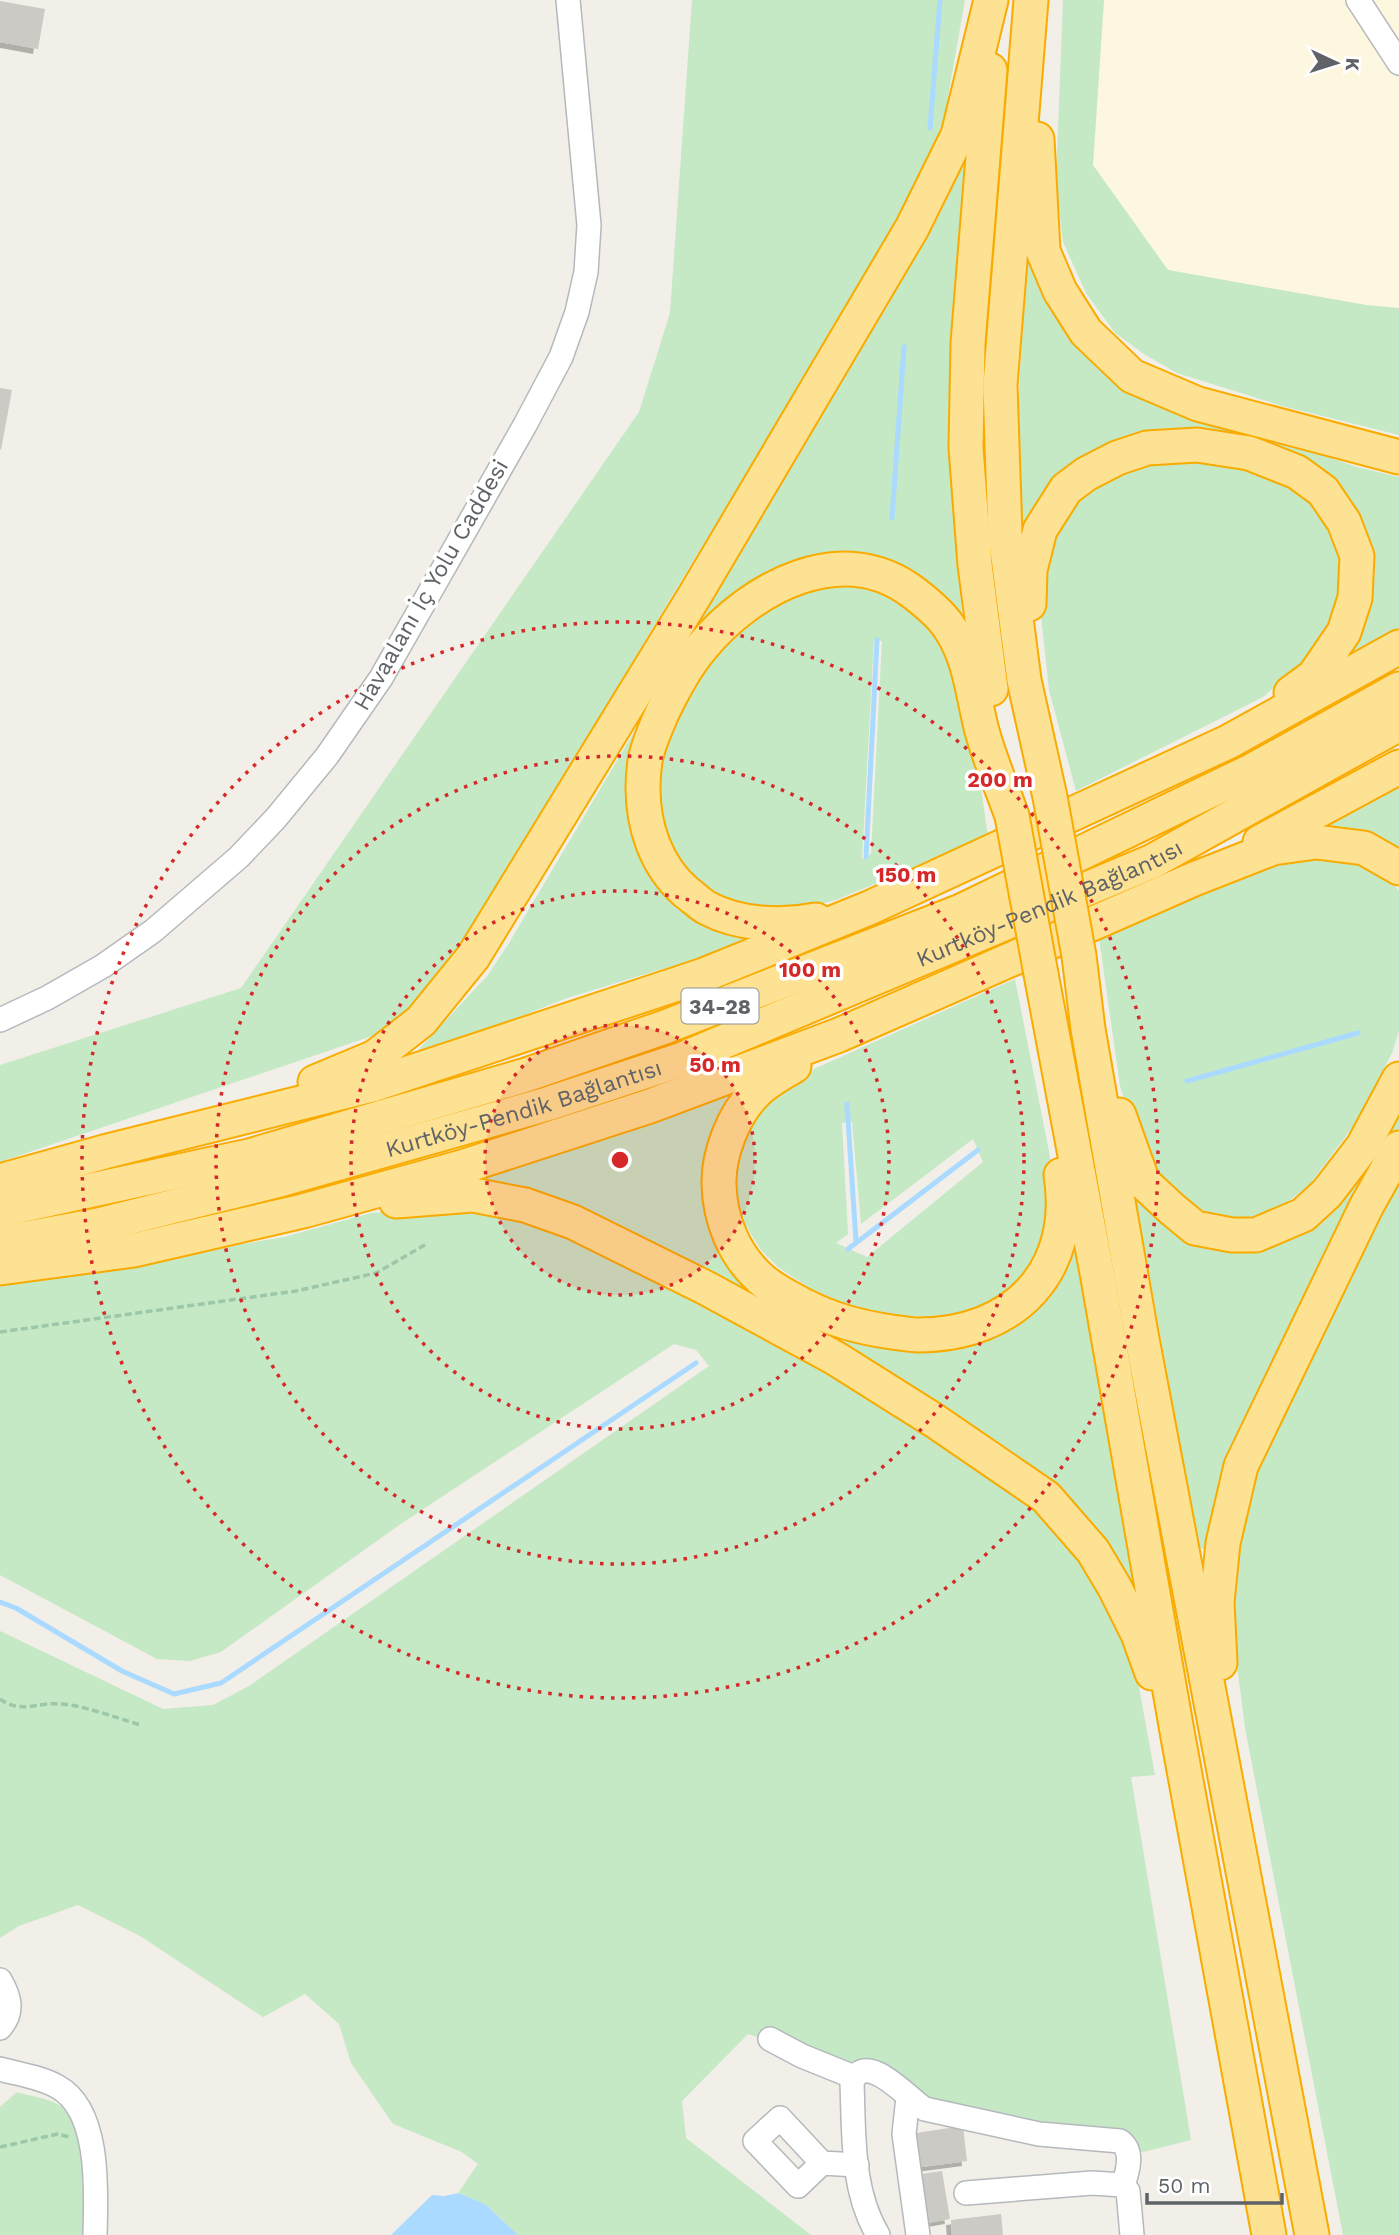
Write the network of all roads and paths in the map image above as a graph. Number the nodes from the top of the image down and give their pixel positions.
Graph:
1 (568, 0) edge
2 (993, 0) edge
3 (1033, 0) edge
4 (1358, 0) edge
5 (1399, 63) edge
6 (1399, 457) edge
7 (1399, 647) edge
8 (1024, 680) junction
9 (1399, 690) edge
10 (1399, 724) edge
11 (1228, 742) junction
12 (1399, 767) edge
13 (1012, 816) junction
14 (1399, 867) edge
15 (1194, 879) junction
16 (869, 908) junction
17 (0, 1020) edge
18 (1088, 1028) junction
19 (1052, 1032) junction
20 (839, 1035) junction
21 (1399, 1079) edge
22 (203, 1128) junction
23 (1399, 1148) edge
24 (0, 1181) edge
25 (0, 1210) edge
26 (303, 1211) junction
27 (0, 1243) edge
28 (428, 1243) dead end
29 (0, 1268) edge
30 (0, 1332) edge
31 (0, 1699) edge
32 (141, 1725) dead end
33 (1178, 1737) junction
34 (1236, 1840) junction
35 (0, 1980) edge
36 (0, 2028) edge
37 (770, 2039) dead end
38 (0, 2069) edge
39 (854, 2077) junction
40 (908, 2097) junction
41 (92, 2142) junction
42 (0, 2147) edge
43 (822, 2163) dead end
44 (857, 2165) junction
45 (1123, 2185) junction
46 (966, 2193) dead end
47 (96, 2235) edge
48 (878, 2235) edge
49 (918, 2235) edge
50 (1132, 2235) edge
51 (1269, 2235) edge
52 (1312, 2235) edge

1 - 17 street, Havaalanı İç Yolu Caddesi
2 - 13 highway
2 - 22 highway
3 - 6 highway
3 - 8 highway
4 - 5 street
7 - 11 highway
8 - 11 highway
8 - 18 highway, bridge
9 - 25 highway, Kurtköy-Pendik Bağlantısı / 34-28
10 - 27 highway, Kurtköy-Pendik Bağlantısı / 34-28
11 - 16 highway
12 - 15 highway
13 - 16 highway
13 - 19 highway, bridge
14 - 15 highway
15 - 20 highway
16 - 22 highway
18 - 21 highway
18 - 34 highway
19 - 20 highway
19 - 33 highway
20 - 26 highway
22 - 24 highway
23 - 34 highway
26 - 29 highway
26 - 33 highway
28 - 30 path
31 - 32 path
33 - 51 highway
34 - 52 highway
35 - 36 street
37 - 39 street
38 - 41 street
39 - 40 street
39 - 44 street
40 - 45 street
40 - 49 street
41 - 42 path
41 - 47 street
43 - 44 street
44 - 48 street
45 - 46 street
45 - 50 street

